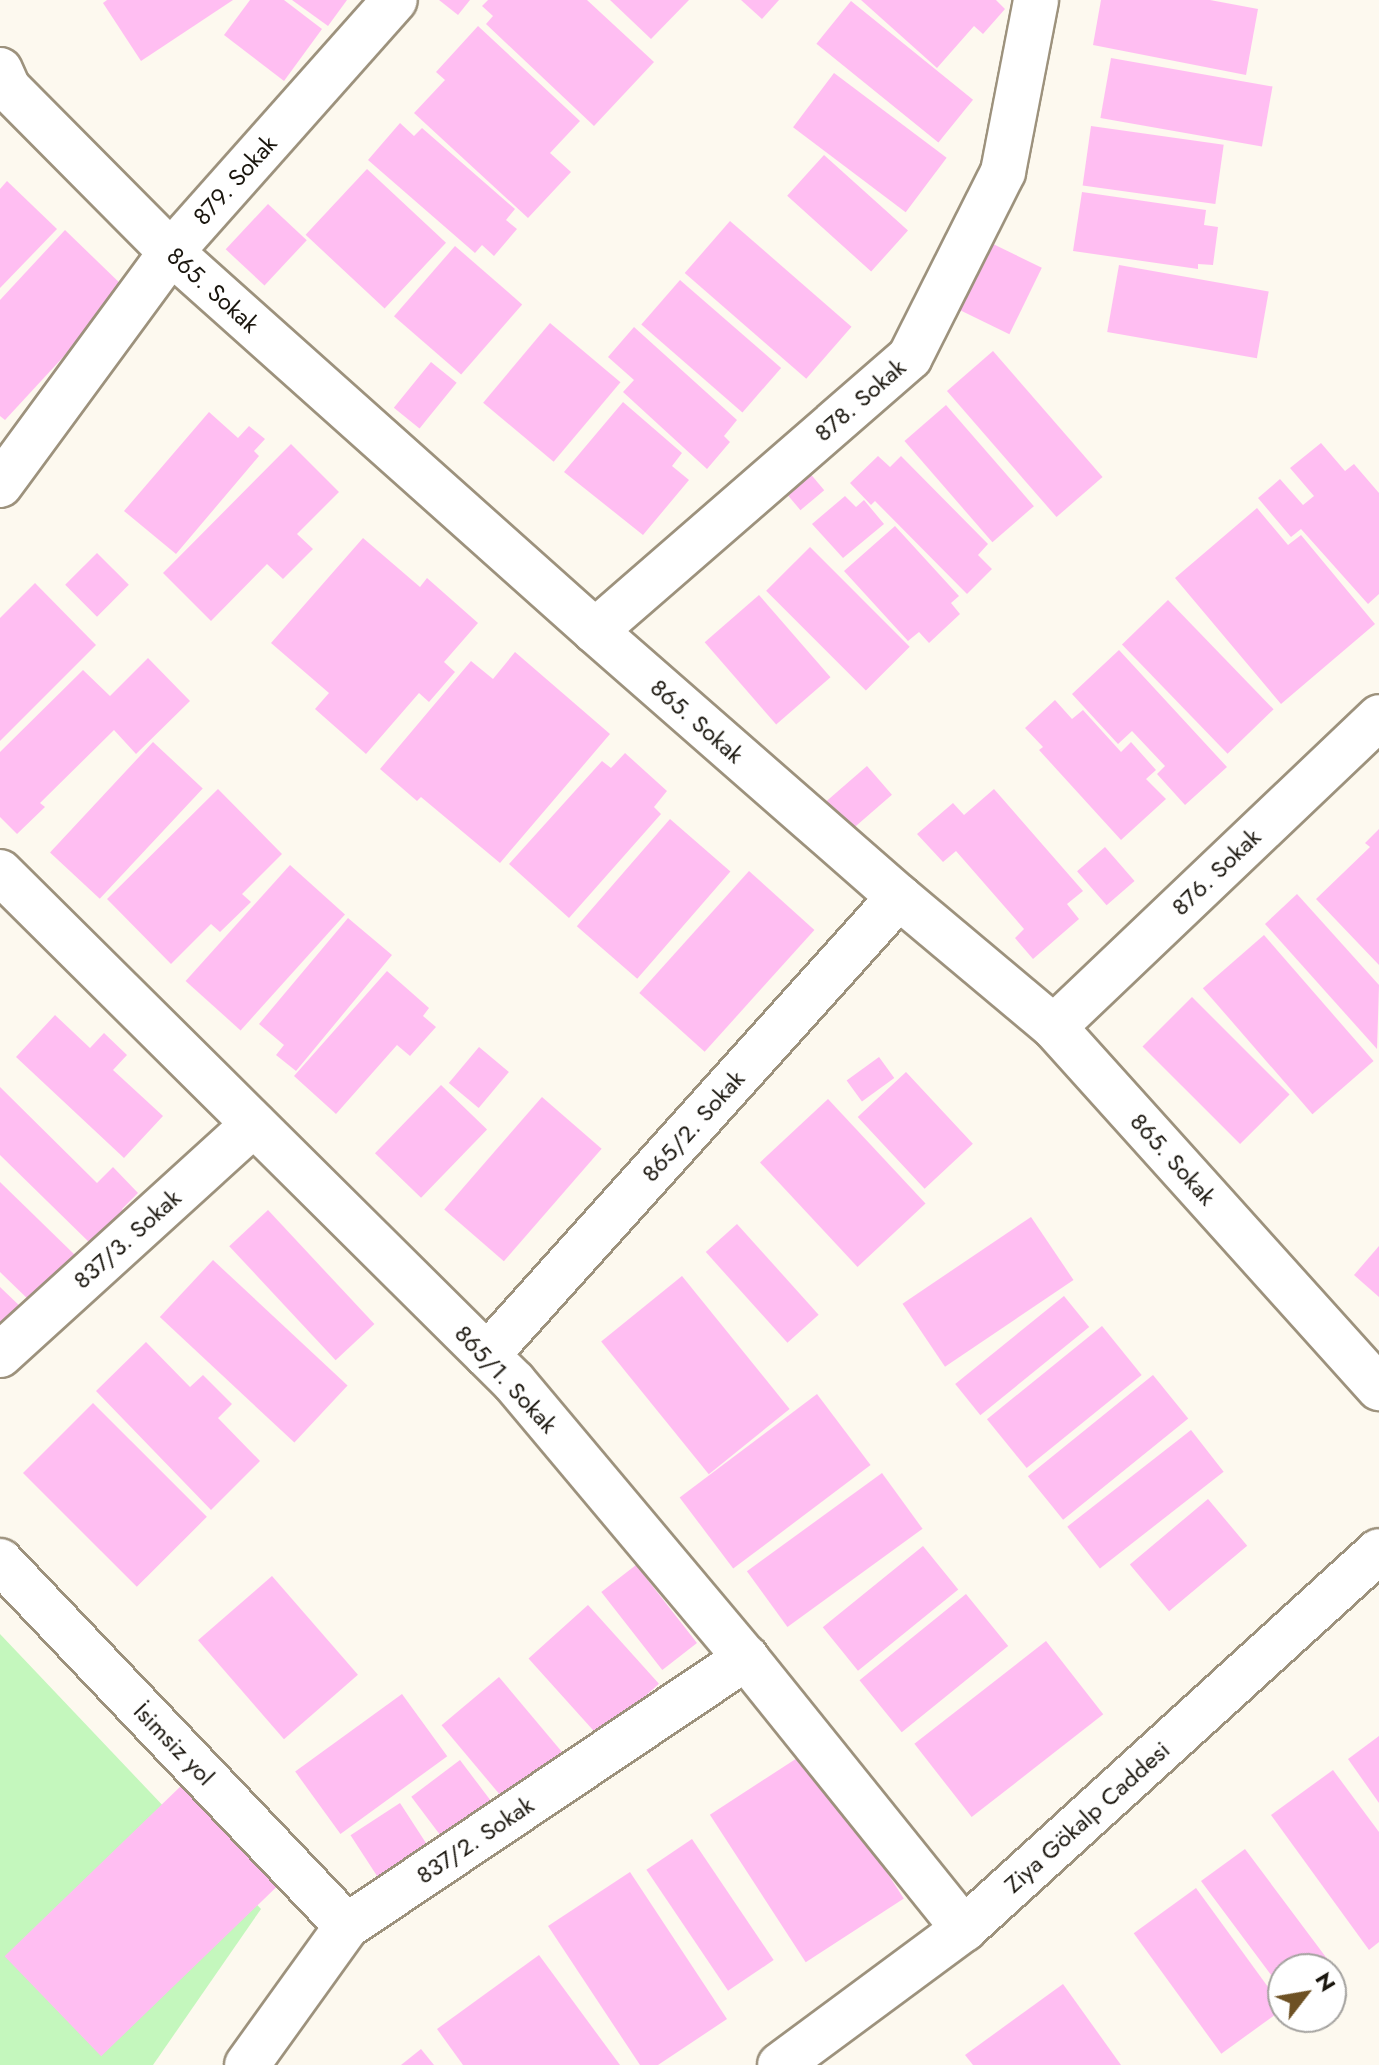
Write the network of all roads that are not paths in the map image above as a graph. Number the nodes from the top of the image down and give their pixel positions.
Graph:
1 (395, 0) edge
2 (1036, 0) edge
3 (0, 70) edge
4 (171, 252) junction
5 (0, 485) edge
6 (595, 631) junction
7 (1379, 717) edge
8 (0, 872) edge
9 (899, 897) junction
10 (1054, 1027) junction
11 (254, 1124) junction
12 (0, 1355) edge
13 (487, 1355) junction
14 (1379, 1388) edge
15 (1379, 1551) edge
16 (0, 1561) edge
17 (746, 1658) junction
18 (347, 1926) junction
19 (964, 1929) junction
20 (247, 2065) edge
21 (780, 2065) edge

1 - 4 street, 879. Sokak
2 - 6 street, 878. Sokak
3 - 4 street, 865. Sokak
4 - 5 street, 879. Sokak
4 - 6 street, 865. Sokak
6 - 9 street, 865. Sokak
7 - 10 street, 876. Sokak
8 - 11 street, 865/1. Sokak
9 - 10 street, 865. Sokak
9 - 13 street, 865/2. Sokak
10 - 14 street, 865. Sokak
11 - 12 street, 837/3. Sokak
11 - 13 street, 865/1. Sokak
13 - 17 street, 865/1. Sokak
15 - 19 street, Ziya Gökalp Caddesi
16 - 18 street, İsimsiz yol
17 - 18 street, 837/2. Sokak
17 - 19 street, 865/1. Sokak
18 - 20 street, 837/2. Sokak
19 - 21 street, Ziya Gökalp Caddesi

